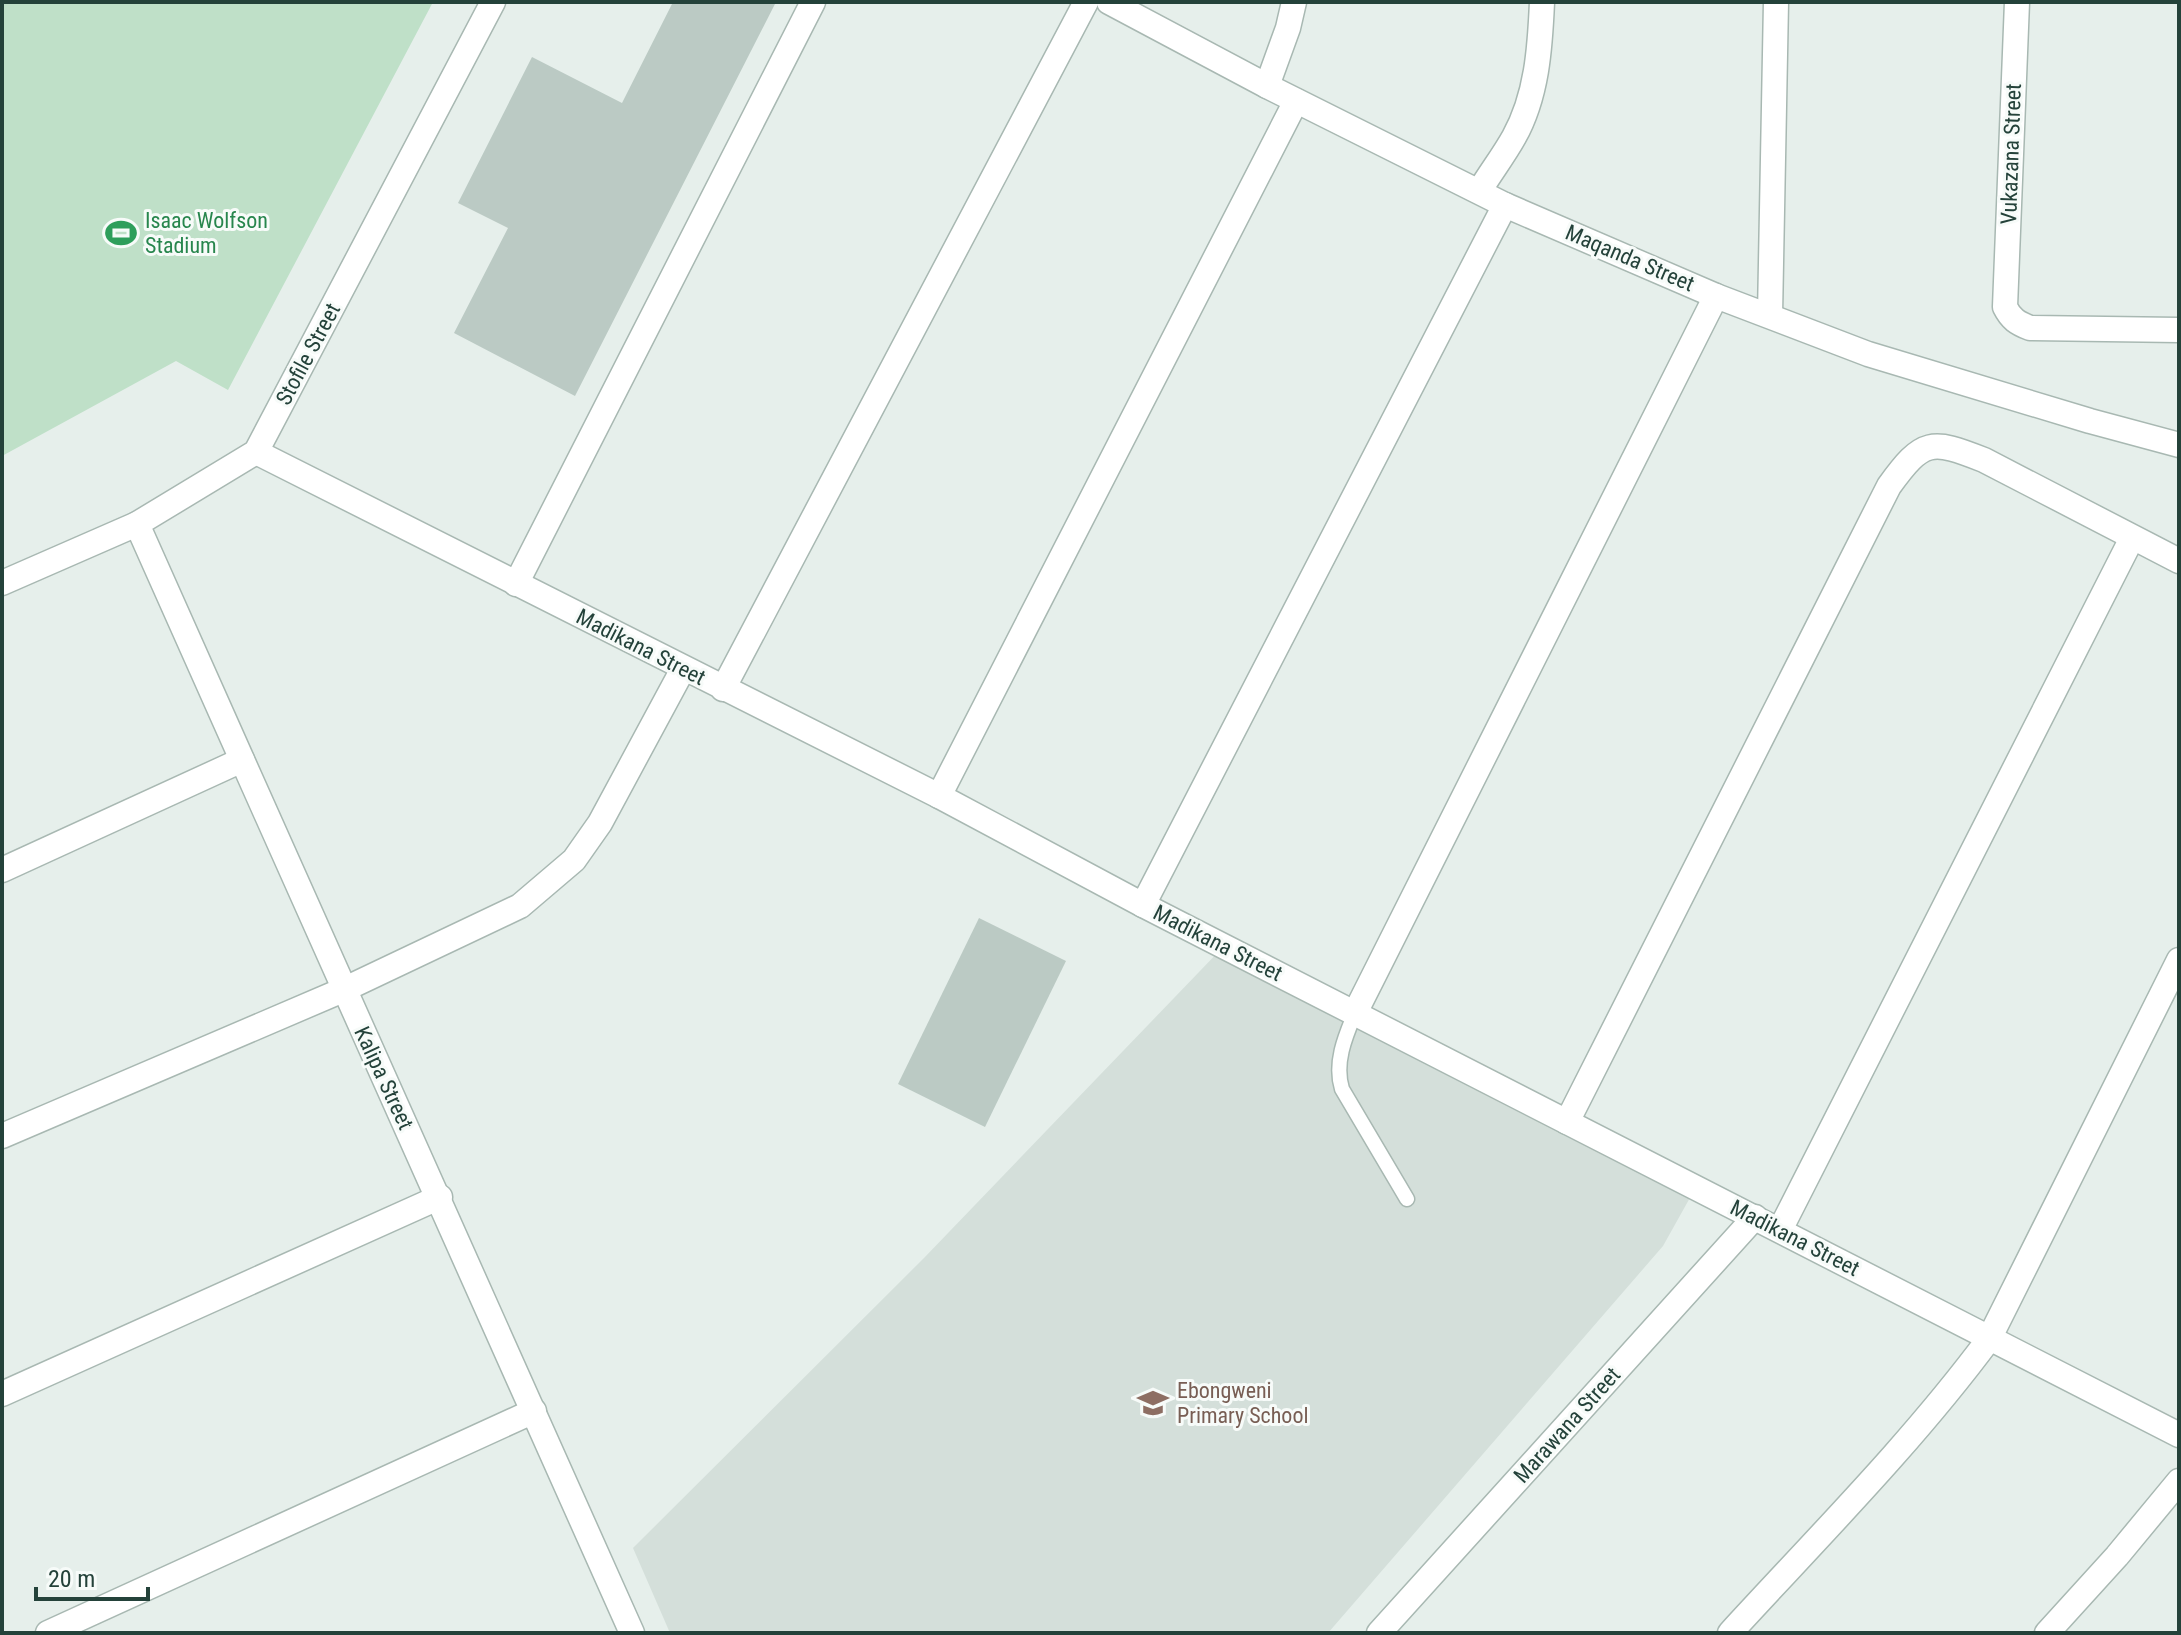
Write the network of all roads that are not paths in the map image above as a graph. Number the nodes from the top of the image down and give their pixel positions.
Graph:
1 (493, 2) edge
2 (813, 2) edge
3 (1086, 2) edge
4 (1109, 2) edge
5 (1294, 2) edge
6 (1542, 2) edge
7 (1776, 2) edge
8 (2017, 2) edge
9 (1267, 86) junction
10 (1296, 101) junction
11 (1480, 190) junction
12 (1505, 205) junction
13 (1716, 296) junction
14 (1770, 315) junction
15 (2179, 330) edge
16 (2179, 445) edge
17 (256, 452) junction
18 (137, 524) junction
19 (2132, 538) junction
20 (2179, 561) edge
21 (2, 583) edge
22 (516, 584) junction
23 (683, 669) junction
24 (723, 689) junction
25 (242, 760) junction
26 (939, 796) junction
27 (2, 870) edge
28 (1143, 905) junction
29 (2179, 960) edge
30 (343, 990) junction
31 (1355, 1013) junction
32 (1567, 1122) junction
33 (2, 1136) edge
34 (440, 1197) junction
35 (1407, 1199) dead end
36 (1755, 1217) junction
37 (1780, 1230) junction
38 (1989, 1339) junction
39 (2, 1394) edge
40 (534, 1411) junction
41 (2179, 1435) edge
42 (2179, 1481) edge
43 (630, 1632) edge
44 (48, 1633) edge
45 (1379, 1633) edge
46 (1730, 1633) edge
47 (2047, 1633) edge

1 - 17 street, Stofile Street
2 - 22 street
3 - 24 street
4 - 9 street, Maqanda Street
5 - 9 street
6 - 11 street
7 - 14 street
8 - 15 street, Vukazana Street
9 - 10 street, Maqanda Street
10 - 11 street, Maqanda Street
10 - 26 street
11 - 12 street, Maqanda Street
12 - 13 street, Maqanda Street
12 - 28 street
13 - 14 street, Maqanda Street
13 - 31 street
14 - 16 street, Maqanda Street
17 - 18 street
17 - 22 street, Madikana Street
18 - 21 street
18 - 25 street, Kalipa Street
19 - 20 street
19 - 32 street
19 - 37 street
22 - 23 street, Madikana Street
23 - 24 street, Madikana Street
23 - 30 street
24 - 26 street, Madikana Street
25 - 27 street
25 - 30 street, Kalipa Street
26 - 28 street, Madikana Street
28 - 31 street, Madikana Street
29 - 38 street
30 - 33 street
30 - 34 street, Kalipa Street
31 - 32 street, Madikana Street
31 - 35 lane
32 - 36 street, Madikana Street
34 - 39 street
34 - 40 street, Kalipa Street
36 - 37 street, Madikana Street
36 - 45 street, Marawana Street
37 - 38 street, Madikana Street
38 - 41 street, Madikana Street
38 - 46 street
40 - 43 street, Kalipa Street
40 - 44 street
42 - 47 street

